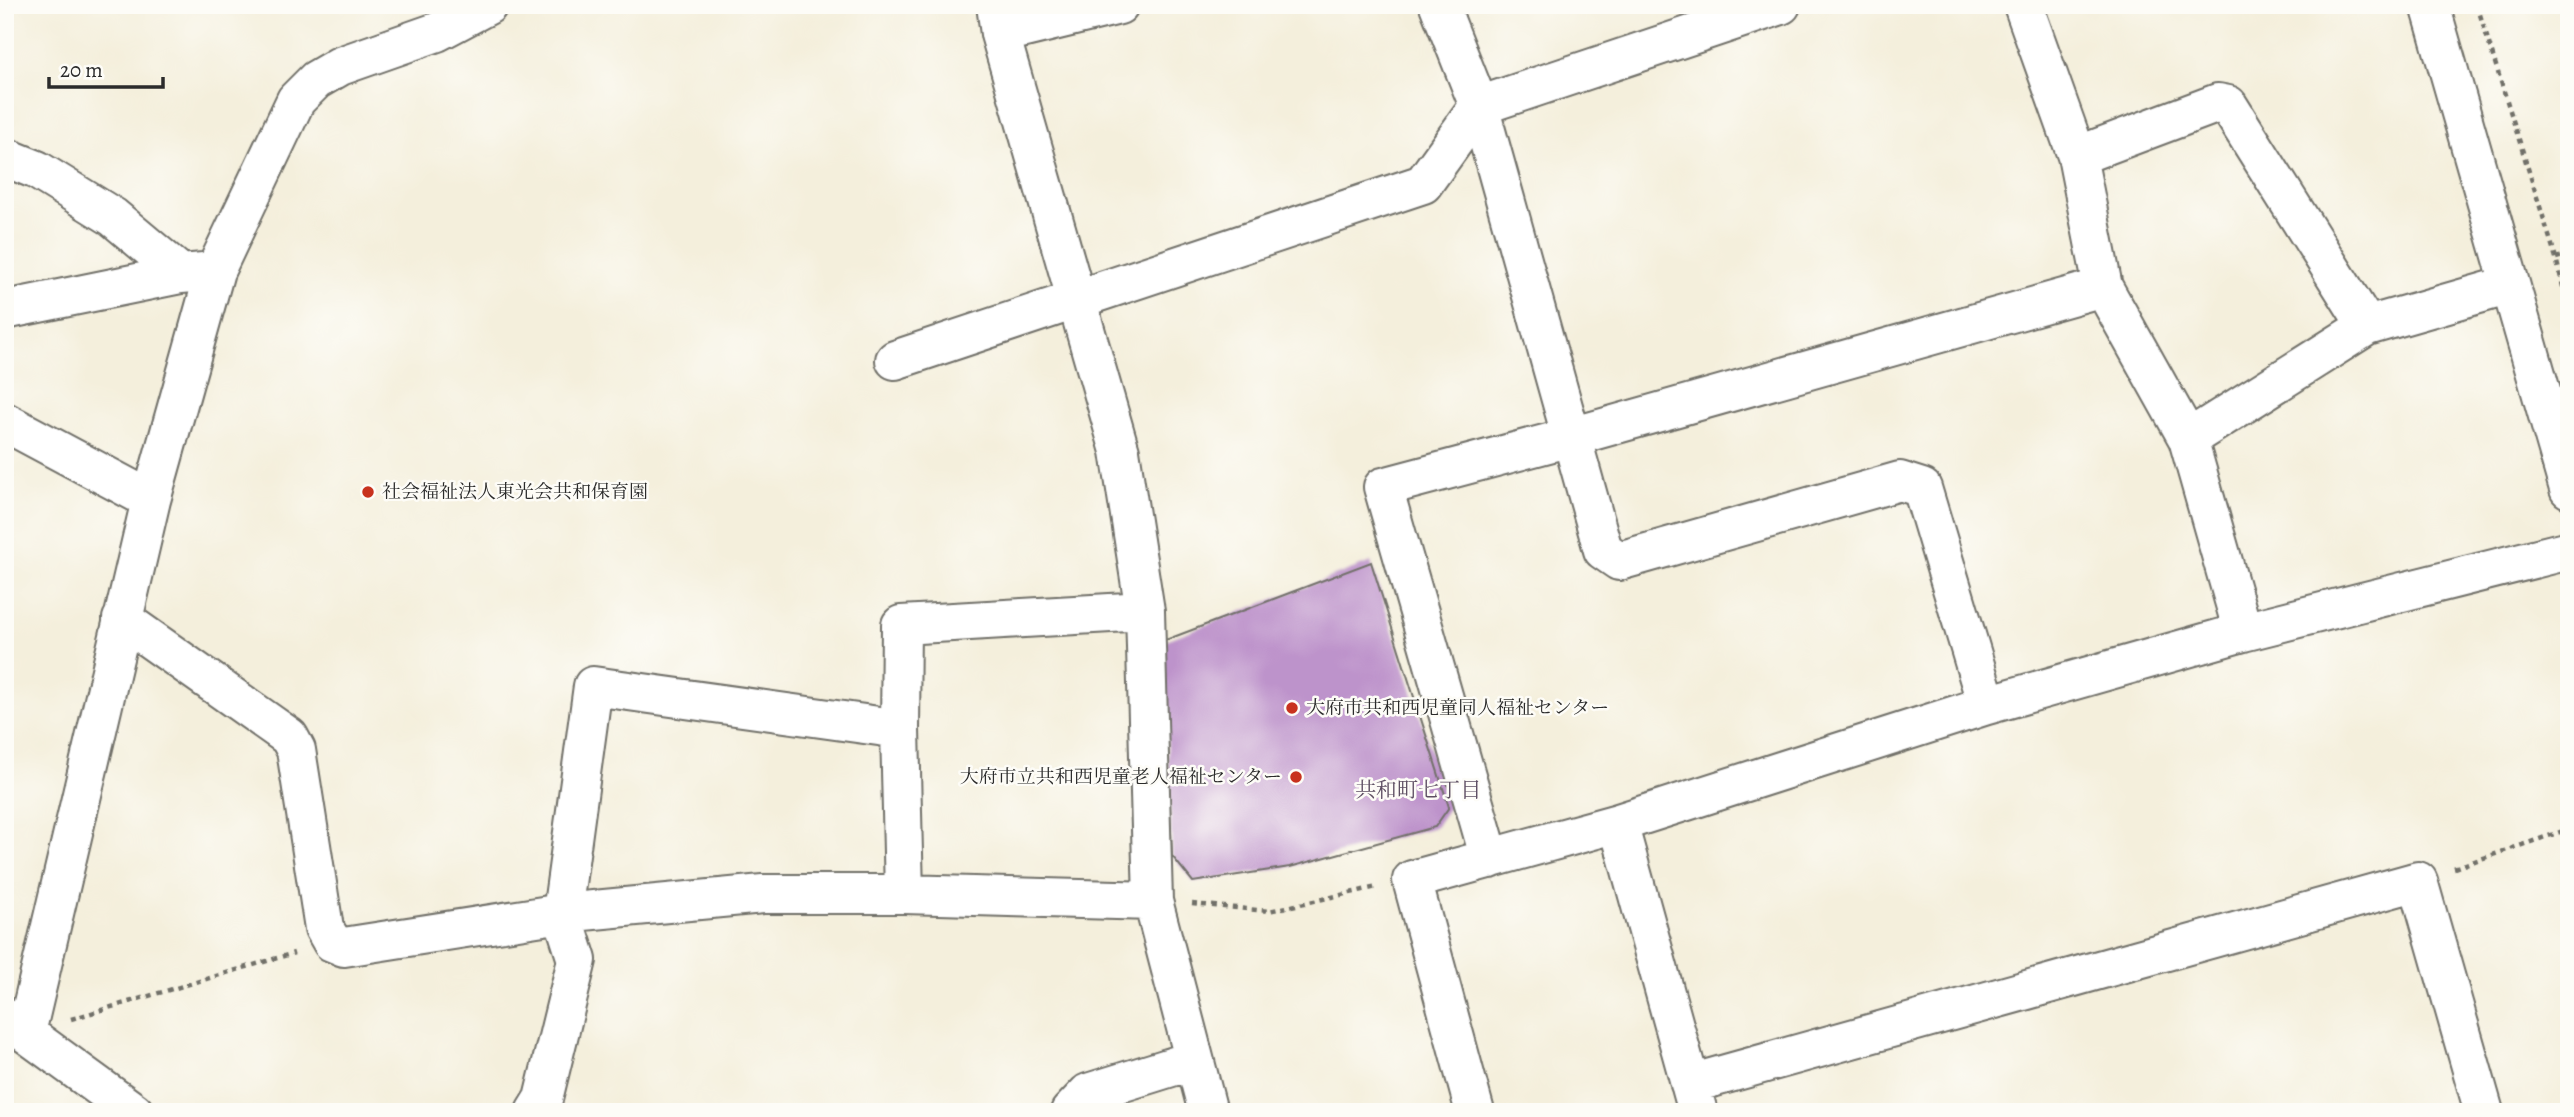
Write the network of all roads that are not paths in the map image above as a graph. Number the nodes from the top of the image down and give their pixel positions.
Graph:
1 (488, 5) edge
2 (1119, 5) edge
3 (1439, 5) edge
4 (1782, 5) edge
5 (2023, 5) edge
6 (2430, 5) edge
7 (998, 20) edge
8 (1479, 106) junction
9 (2077, 156) junction
10 (5, 157) edge
11 (198, 272) junction
12 (2510, 285) junction
13 (2103, 287) junction
14 (1077, 298) junction
15 (5, 310) edge
16 (2367, 326) junction
17 (895, 360) dead end
18 (5, 422) edge
19 (1571, 437) junction
20 (2188, 439) junction
21 (2569, 489) edge
22 (151, 500) junction
23 (2569, 550) edge
24 (1145, 611) junction
25 (122, 619) junction
26 (2243, 632) junction
27 (1987, 705) junction
28 (900, 729) junction
29 (1618, 823) junction
30 (1490, 859) junction
31 (904, 894) junction
32 (1153, 901) junction
33 (562, 913) junction
34 (12, 1029) edge
35 (1194, 1060) junction
36 (1694, 1098) edge
37 (134, 1112) edge
38 (536, 1112) edge
39 (1070, 1112) edge
40 (1208, 1112) edge
41 (1475, 1112) edge
42 (2484, 1112) edge

1 - 11 street
2 - 7 street
3 - 8 street
4 - 8 street
5 - 9 street
6 - 12 street
7 - 14 street
8 - 14 street
8 - 19 street
9 - 13 street
9 - 16 street
10 - 11 street
11 - 15 street
11 - 22 street
12 - 16 street
12 - 21 street
13 - 19 street
13 - 20 street
14 - 17 street
14 - 24 street
16 - 20 street
18 - 22 street
19 - 27 street
19 - 30 street
20 - 26 street
22 - 25 street
23 - 26 street
24 - 28 street
24 - 32 street
25 - 33 street
25 - 34 street
26 - 27 street
27 - 29 street
28 - 31 street
28 - 33 street
29 - 30 street
29 - 36 street
30 - 41 street
31 - 32 street
31 - 33 street
32 - 35 street
33 - 38 street
34 - 37 street
35 - 39 street
35 - 40 street
36 - 42 street

